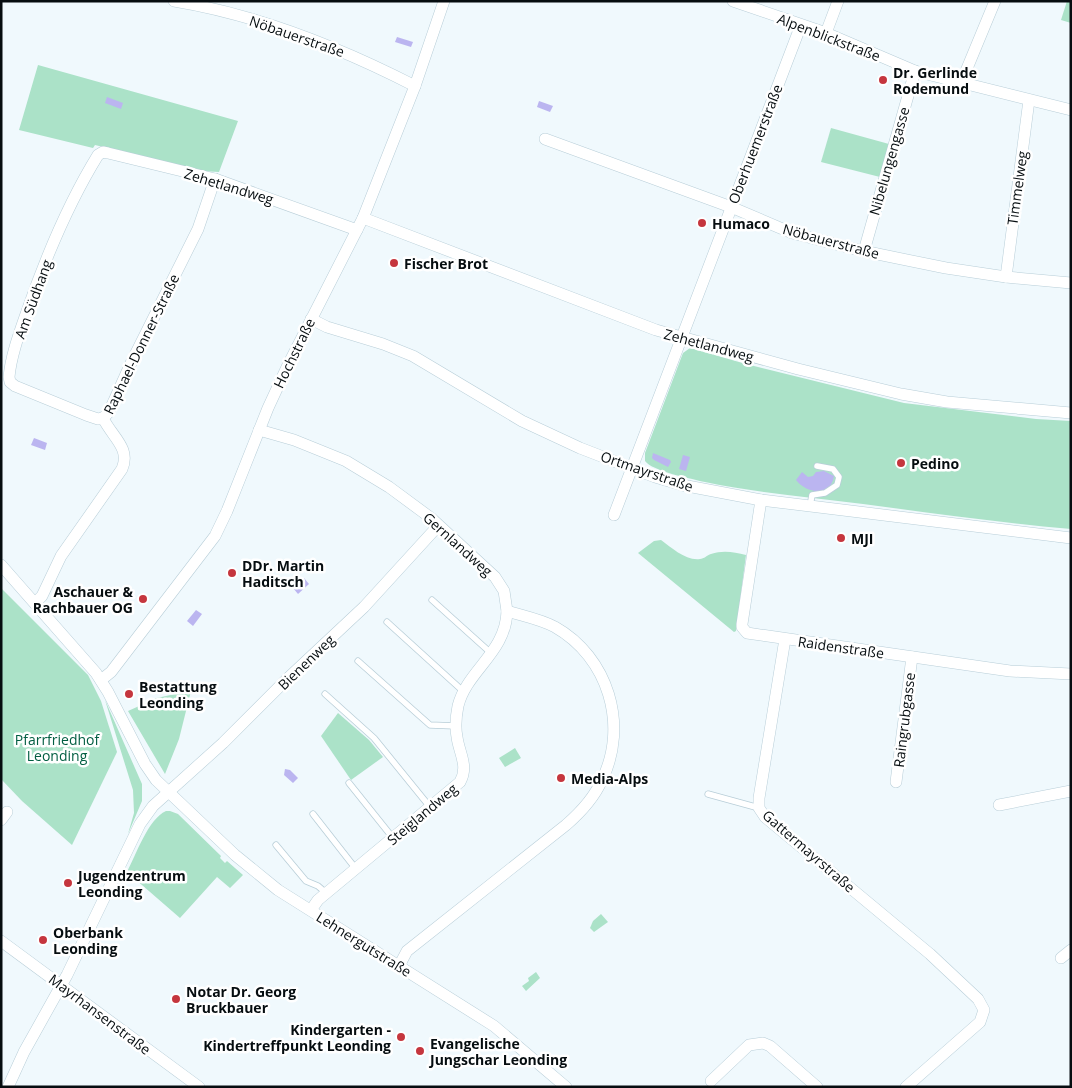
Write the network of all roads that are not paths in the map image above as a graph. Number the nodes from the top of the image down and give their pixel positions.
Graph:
1 (174, 1) edge
2 (444, 1) edge
3 (733, 1) edge
4 (838, 1) edge
5 (995, 1) edge
6 (801, 25) junction
7 (826, 33) junction
8 (915, 71) junction
9 (961, 83) junction
10 (415, 86) junction
11 (1029, 100) junction
12 (1071, 110) edge
13 (545, 139) dead end
14 (98, 155) joint
15 (215, 179) junction
16 (731, 207) junction
17 (363, 218) junction
18 (357, 230) junction
19 (864, 251) junction
20 (1006, 276) junction
21 (1071, 283) edge
22 (311, 319) junction
23 (683, 338) junction
24 (1071, 413) edge
25 (103, 418) junction
26 (259, 430) junction
27 (818, 466) dead end
28 (632, 468) junction
29 (761, 500) junction
30 (810, 506) junction
31 (614, 515) dead end
32 (438, 526) junction
33 (1071, 538) edge
34 (1, 565) edge
35 (432, 600) dead end
36 (35, 603) junction
37 (507, 611) junction
38 (387, 622) dead end
39 (785, 639) junction
40 (492, 654) junction
41 (912, 657) junction
42 (358, 661) dead end
43 (1071, 674) edge
44 (101, 680) junction
45 (464, 692) junction
46 (325, 694) dead end
47 (456, 726) junction
48 (896, 782) dead end
49 (349, 783) dead end
50 (1071, 791) edge
51 (169, 793) junction
52 (708, 794) dead end
53 (999, 806) dead end
54 (430, 808) junction
55 (759, 808) junction
56 (313, 814) dead end
57 (393, 838) junction
58 (276, 845) dead end
59 (356, 869) junction
60 (326, 893) junction
61 (310, 910) junction
62 (1, 941) edge
63 (1071, 950) edge
64 (1061, 958) dead end
65 (399, 966) junction
66 (62, 985) junction
67 (711, 1081) dead end
68 (8, 1087) edge
69 (199, 1087) edge
70 (566, 1087) edge
71 (817, 1087) edge
72 (906, 1087) edge

1 - 10 street, Nöbauerstraße
2 - 10 street, Hochstraße
3 - 6 street, Alpenblickstraße
4 - 7 street
5 - 9 street
6 - 7 street, Alpenblickstraße
6 - 16 street, Oberhuemerstraße
7 - 8 street, Alpenblickstraße
8 - 9 street, Alpenblickstraße
8 - 19 street, Nibelungengasse
9 - 11 street, Alpenblickstraße
10 - 17 street, Hochstraße
11 - 12 street, Alpenblickstraße
11 - 20 street, Timmelweg
13 - 16 street, Nöbauerstraße
14 - 15 street, Zehetlandweg
14 - 25 street, Am Südhang
15 - 18 street, Zehetlandweg
15 - 25 street, Raphael-Donner-Straße
16 - 19 street, Nöbauerstraße
16 - 23 street, Oberhuemerstraße
17 - 18 street, Hochstraße
17 - 23 street, Zehetlandweg
18 - 22 street, Hochstraße
19 - 20 street, Nöbauerstraße
20 - 21 street, Nöbauerstraße
22 - 26 street, Hochstraße
22 - 28 street, Ortmayrstraße
23 - 24 street, Zehetlandweg
23 - 28 street, Oberhuemerstraße
25 - 36 street, Raphael-Donner-Straße
26 - 32 street, Gernlandweg
26 - 44 street, Hochstraße
27 - 30 lane
28 - 29 street, Ortmayrstraße
28 - 31 street, Oberhuemerstraße
29 - 30 street, Ortmayrstraße
29 - 39 street, Raidenstraße
30 - 33 street, Ortmayrstraße
32 - 37 street, Gernlandweg
32 - 51 street, Bienenweg
34 - 36 street, Lehnergutstraße
35 - 40 lane
36 - 44 street, Lehnergutstraße
37 - 40 street, Steiglandweg
37 - 65 street
38 - 45 lane
39 - 41 street, Raidenstraße
39 - 55 street, Gattermayrstraße
40 - 45 street, Steiglandweg
41 - 43 street, Raidenstraße
41 - 48 street, Raingrubgasse
42 - 47 lane
44 - 51 street, Lehnergutstraße
45 - 47 street, Steiglandweg
46 - 54 lane
47 - 54 street, Steiglandweg
49 - 57 lane
50 - 53 street
51 - 61 street, Lehnergutstraße
51 - 66 street, Bienenweg
52 - 55 lane
54 - 57 street, Steiglandweg
55 - 72 street, Gattermayrstraße
56 - 59 lane
57 - 59 street, Steiglandweg
58 - 60 lane
59 - 60 street, Steiglandweg
60 - 61 street, Steiglandweg
61 - 65 street, Lehnergutstraße
62 - 66 street, Mayrhansenstraße
63 - 64 street
65 - 70 street, Lehnergutstraße
66 - 68 street, Bienenweg
66 - 69 street, Mayrhansenstraße
67 - 71 street

